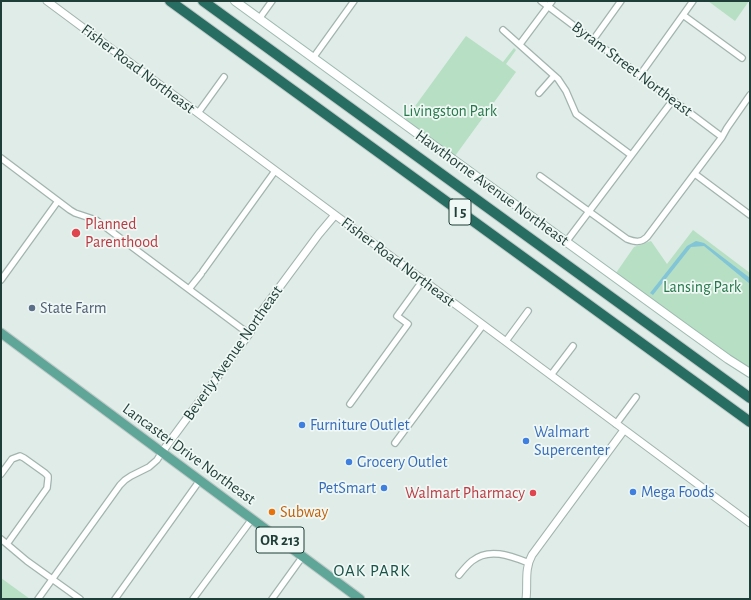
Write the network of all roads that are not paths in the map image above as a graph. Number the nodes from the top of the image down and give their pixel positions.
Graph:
1 (46, 1) edge
2 (170, 1) edge
3 (203, 1) edge
4 (235, 1) edge
5 (272, 1) edge
6 (354, 1) edge
7 (541, 1) edge
8 (621, 1) edge
9 (693, 1) edge
10 (550, 3) edge
11 (683, 15) junction
12 (259, 19) junction
13 (502, 30) dead end
14 (593, 40) junction
15 (520, 44) junction
16 (313, 58) junction
17 (742, 58) dead end
18 (640, 75) junction
19 (554, 76) junction
20 (224, 77) dead end
21 (539, 93) dead end
22 (750, 96) edge
23 (673, 100) junction
24 (198, 113) junction
25 (722, 137) junction
26 (631, 155) junction
27 (1, 158) edge
28 (275, 171) junction
29 (695, 174) junction
30 (540, 176) dead end
31 (58, 201) junction
32 (589, 211) junction
33 (750, 214) edge
34 (335, 215) junction
35 (566, 242) junction
36 (1, 280) edge
37 (424, 280) junction
38 (189, 289) junction
39 (528, 311) dead end
40 (483, 325) junction
41 (1, 333) edge
42 (249, 334) junction
43 (506, 342) junction
44 (573, 346) dead end
45 (750, 373) edge
46 (551, 375) junction
47 (636, 397) dead end
48 (750, 398) edge
49 (350, 404) dead end
50 (750, 422) edge
51 (616, 424) junction
52 (624, 430) junction
53 (395, 443) dead end
54 (162, 452) junction
55 (1, 474) edge
56 (200, 480) junction
57 (252, 519) junction
58 (750, 523) edge
59 (1, 539) edge
60 (7, 544) junction
61 (303, 556) junction
62 (529, 563) junction
63 (460, 575) dead end
64 (52, 579) junction
65 (38, 599) edge
66 (80, 599) edge
67 (115, 599) edge
68 (194, 599) edge
69 (272, 599) edge
70 (360, 599) edge
71 (526, 599) edge

1 - 24 street, Fisher Road Northeast
2 - 50 highway, I 5
3 - 48 highway, I 5
4 - 12 main road, Hawthorne Avenue Northeast
5 - 12 street
6 - 16 street
7 - 10 street, Byram Street Northeast
8 - 14 street
9 - 11 street
10 - 14 street, Byram Street Northeast
10 - 15 street
11 - 17 street
11 - 18 street
12 - 16 main road, Hawthorne Avenue Northeast
13 - 15 street
14 - 18 street, Byram Street Northeast
15 - 19 street
16 - 35 main road, Hawthorne Avenue Northeast
18 - 23 street, Byram Street Northeast
19 - 21 street
19 - 26 street
20 - 24 street
22 - 25 street
23 - 25 street, Byram Street Northeast
23 - 26 street
24 - 28 street, Fisher Road Northeast
25 - 29 street
26 - 32 street
27 - 31 street
28 - 34 street, Fisher Road Northeast
28 - 38 street
29 - 32 street
29 - 33 street
30 - 32 street
31 - 36 street
31 - 38 street
32 - 35 street
34 - 37 street, Fisher Road Northeast
34 - 42 street, Beverly Avenue Northeast
35 - 45 main road, Hawthorne Avenue Northeast
37 - 40 street, Fisher Road Northeast
37 - 49 street
38 - 42 street
39 - 43 street
40 - 43 street, Fisher Road Northeast
40 - 53 street
41 - 54 main road, Lancaster Drive Northeast / OR 213
42 - 54 street, Beverly Avenue Northeast
43 - 46 street, Fisher Road Northeast
44 - 46 street
46 - 51 street, Fisher Road Northeast
47 - 51 street
51 - 52 street, Fisher Road Northeast
52 - 58 street, Fisher Road Northeast
52 - 62 street
54 - 56 main road, Lancaster Drive Northeast / OR 213
54 - 64 street, Beverly Avenue Northeast
55 - 60 street
56 - 57 main road, Lancaster Drive Northeast / OR 213
56 - 67 street
57 - 61 main road, Lancaster Drive Northeast / OR 213
57 - 68 street
59 - 60 street
60 - 64 street
61 - 69 street
61 - 70 main road, Lancaster Drive Northeast / OR 213
62 - 63 street
62 - 71 street
64 - 65 street, Beverly Avenue Northeast
64 - 66 street

